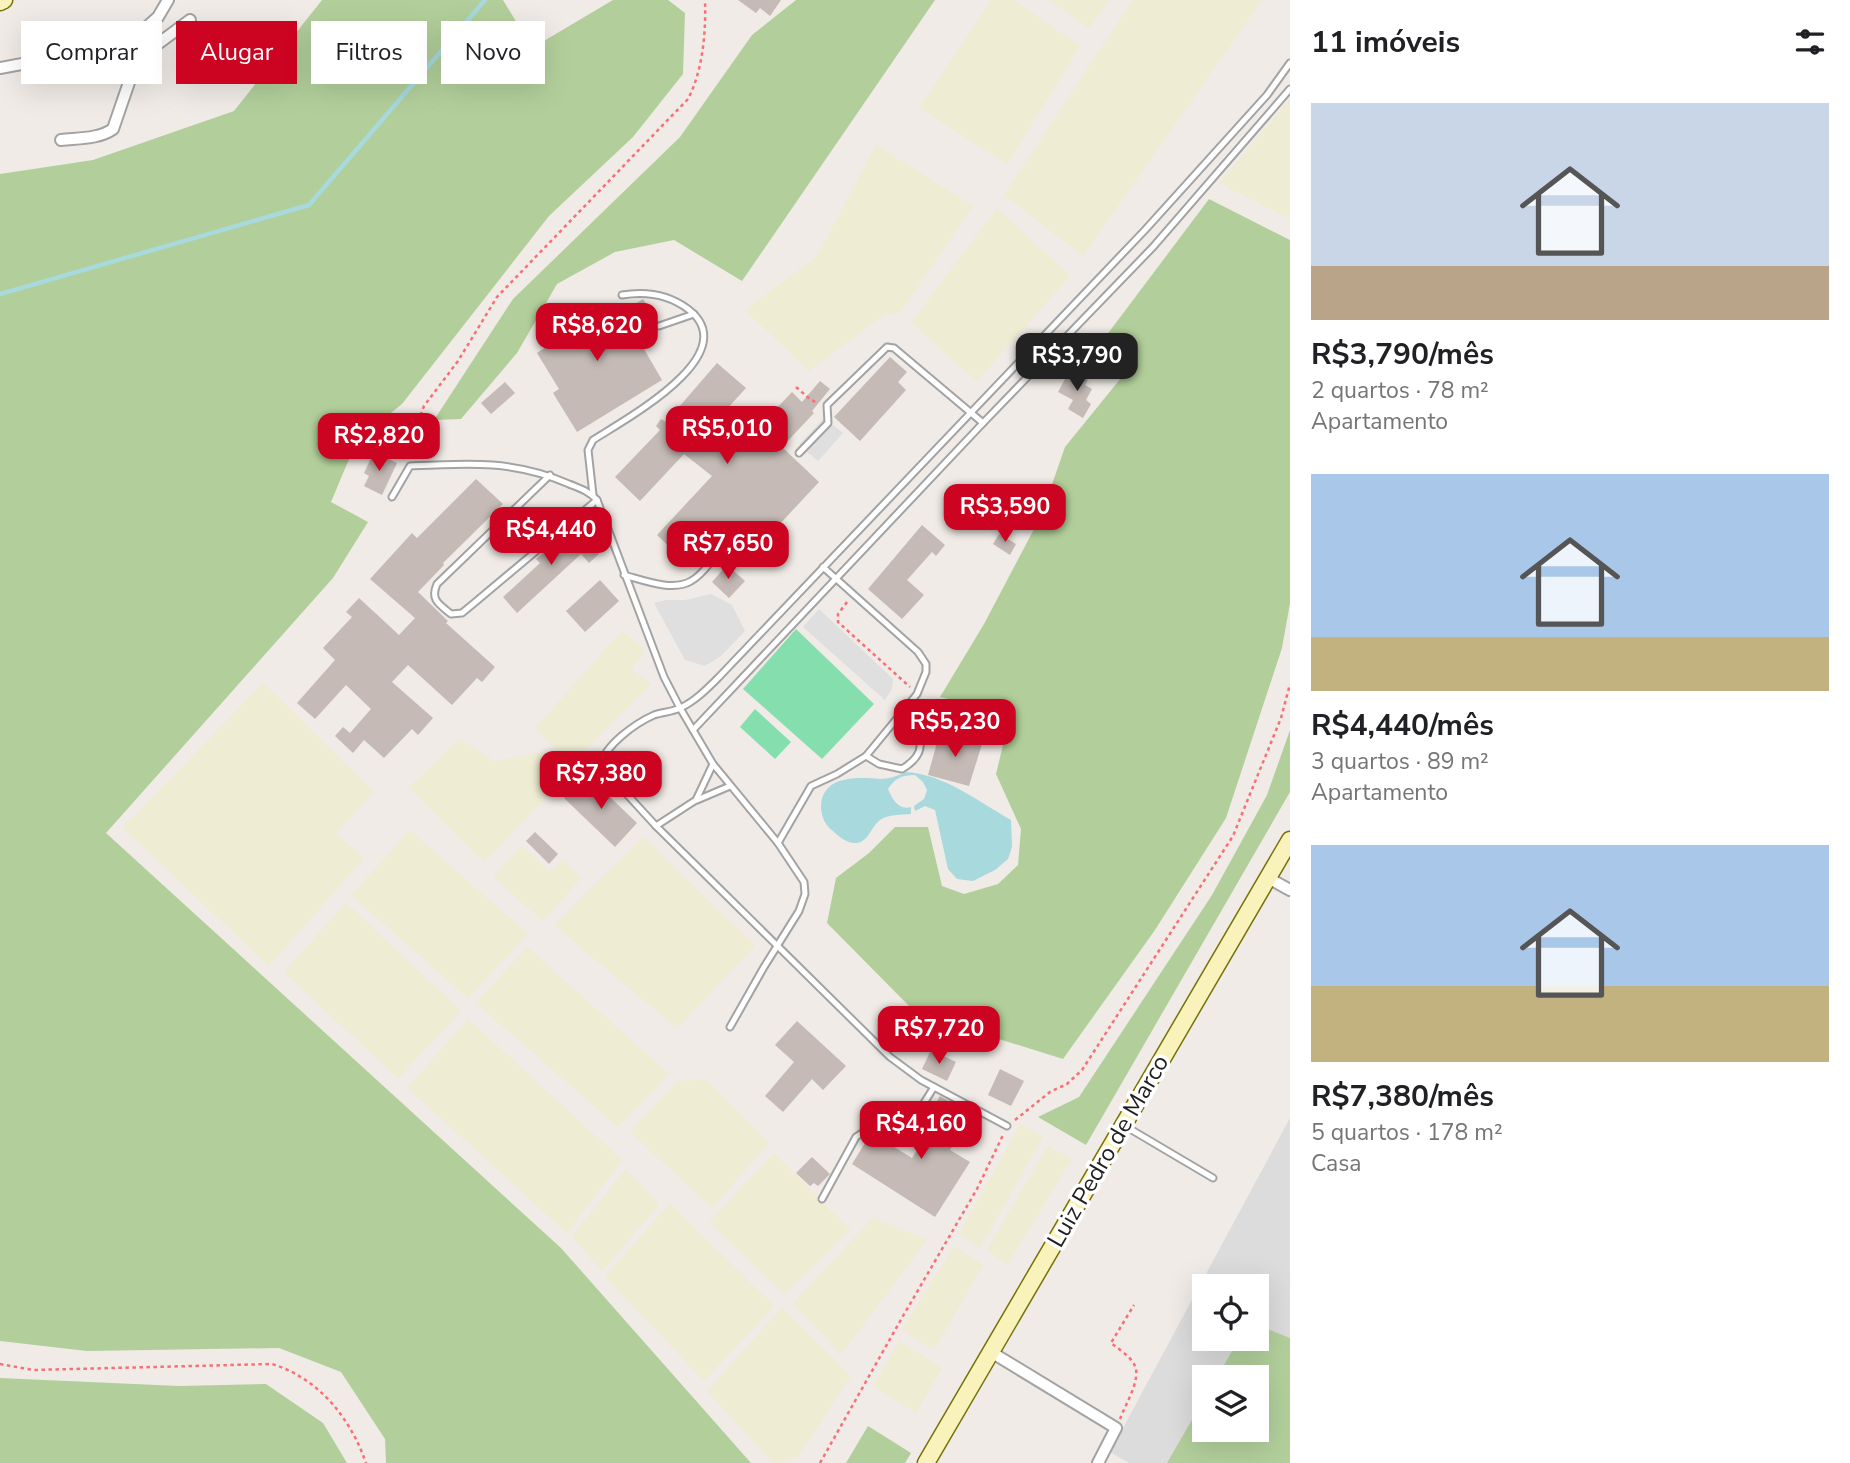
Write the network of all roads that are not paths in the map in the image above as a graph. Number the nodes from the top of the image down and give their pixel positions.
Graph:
1 (168, 0) edge
2 (190, 20) dead end
3 (155, 21) edge
4 (162, 41) edge
5 (1290, 63) edge
6 (21, 65) edge
7 (0, 68) edge
8 (128, 84) edge
9 (1290, 89) edge
10 (61, 139) dead end
11 (622, 295) dead end
12 (694, 314) junction
13 (659, 326) dead end
14 (970, 412) junction
15 (983, 423) junction
16 (799, 453) dead end
17 (550, 475) junction
18 (893, 493) junction
19 (392, 497) dead end
20 (595, 497) junction
21 (905, 505) junction
22 (715, 557) dead end
23 (823, 567) junction
24 (624, 575) junction
25 (836, 578) junction
26 (707, 689) junction
27 (720, 701) junction
28 (680, 708) junction
29 (902, 713) junction
30 (693, 730) junction
31 (866, 757) junction
32 (713, 764) junction
33 (730, 786) junction
34 (696, 800) junction
35 (656, 826) junction
36 (1290, 840) edge
37 (778, 844) junction
38 (1268, 878) junction
39 (1290, 890) edge
40 (778, 946) junction
41 (730, 1027) dead end
42 (934, 1087) junction
43 (1123, 1125) junction
44 (1007, 1126) road end
45 (1213, 1178) dead end
46 (822, 1199) dead end
47 (991, 1352) junction
48 (926, 1463) edge
49 (1098, 1463) edge

1 - 3 street
2 - 4 street
5 - 14 lane
6 - 7 street
8 - 10 street
9 - 15 lane
11 - 12 lane
12 - 13 lane
12 - 20 lane
14 - 15 lane
14 - 16 lane
14 - 18 lane
15 - 21 lane
17 - 19 lane
17 - 20 lane
17 - 20 lane
18 - 21 lane
18 - 23 lane
20 - 24 lane
21 - 25 lane
22 - 24 lane
23 - 25 lane
23 - 26 lane
24 - 28 lane
25 - 27 lane
25 - 29 lane
26 - 27 lane
26 - 28 lane
27 - 30 lane
28 - 30 lane
28 - 35 lane
29 - 31 lane
29 - 31 lane
30 - 32 lane
31 - 37 lane
32 - 33 lane
32 - 34 lane
33 - 34 lane
33 - 37 lane
34 - 35 lane
35 - 40 lane
36 - 38 main road, Luiz Pedro de Marco
37 - 40 lane
38 - 39 street
38 - 43 main road, Luiz Pedro de Marco
40 - 41 lane
40 - 42 lane
42 - 44 lane
42 - 46 lane
43 - 45 lane
43 - 47 main road, Luiz Pedro de Marco
47 - 48 main road, Luiz Pedro de Marco
47 - 49 street

